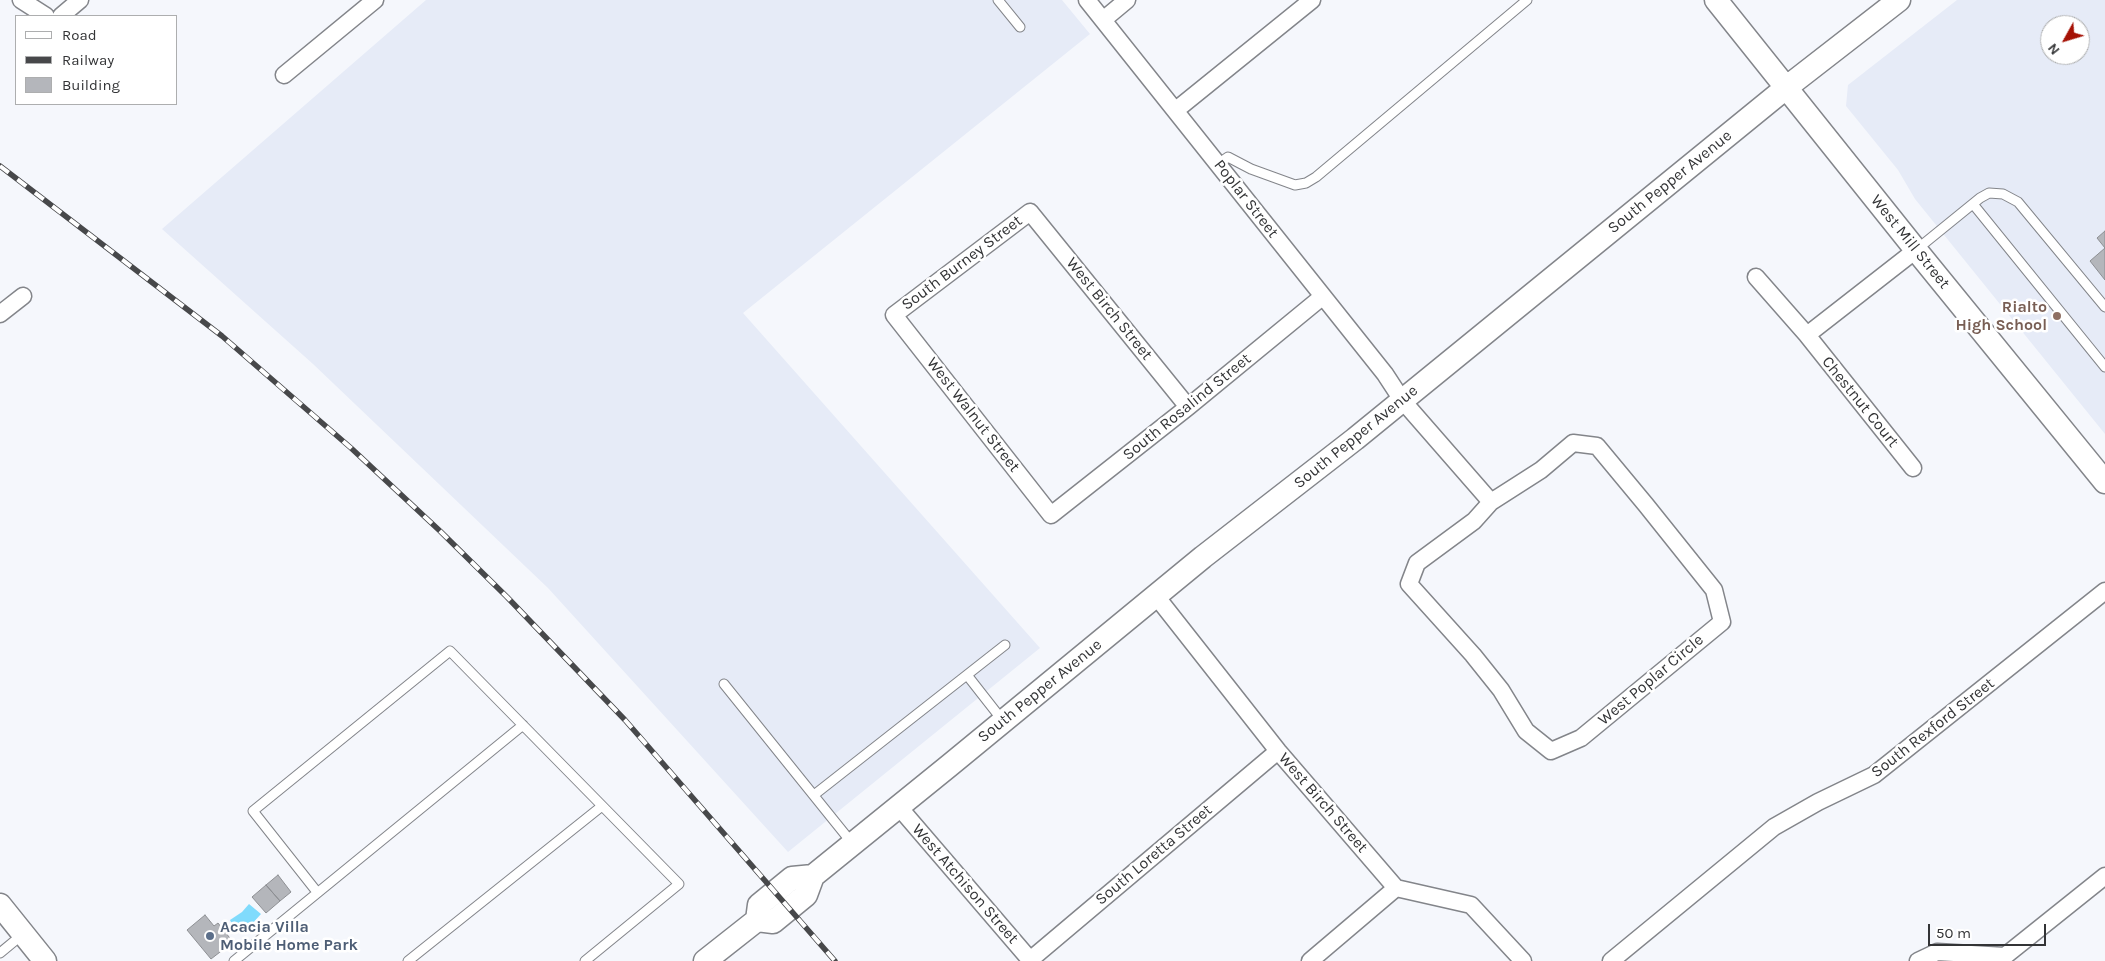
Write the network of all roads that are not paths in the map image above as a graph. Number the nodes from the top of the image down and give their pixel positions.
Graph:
1 (21, 0) edge
2 (80, 0) edge
3 (373, 0) edge
4 (998, 0) edge
5 (1087, 0) edge
6 (1127, 0) edge
7 (1312, 0) edge
8 (1527, 0) edge
9 (1899, 0) edge
10 (1718, 1) edge
11 (44, 15) edge
12 (62, 15) edge
13 (1103, 20) junction
14 (1020, 27) dead end
15 (284, 75) dead end
16 (1787, 88) junction
17 (1176, 110) junction
18 (1218, 164) junction
19 (1972, 204) junction
20 (1030, 212) joint
21 (1916, 250) junction
22 (1756, 276) dead end
23 (23, 296) dead end
24 (1322, 297) junction
25 (2105, 307) edge
26 (0, 314) edge
27 (894, 315) joint
28 (1807, 335) junction
29 (2105, 366) edge
30 (1402, 400) junction
31 (1188, 407) junction
32 (1913, 468) dead end
33 (2105, 482) edge
34 (1491, 502) junction
35 (1051, 515) joint
36 (2105, 591) edge
37 (1156, 596) junction
38 (1005, 645) dead end
39 (967, 675) junction
40 (724, 684) dead end
41 (1004, 721) junction
42 (523, 725) junction
43 (1278, 751) junction
44 (814, 795) junction
45 (602, 806) junction
46 (898, 806) junction
47 (852, 843) junction
48 (2105, 876) edge
49 (1396, 888) junction
50 (317, 892) junction
51 (0, 905) edge
52 (23, 934) junction
53 (0, 953) edge
54 (419, 958) edge
55 (2007, 959) edge
56 (1031, 960) edge
57 (45, 961) edge
58 (234, 961) edge
59 (408, 961) edge
60 (585, 961) edge
61 (705, 961) edge
62 (1310, 961) edge
63 (1523, 961) edge
64 (1611, 961) edge
65 (1918, 961) edge

1 - 11 street
2 - 12 street
3 - 15 street
4 - 14 lane
5 - 13 street, Poplar Street
6 - 13 street
7 - 17 street
8 - 18 lane
9 - 16 main road, South Pepper Avenue
10 - 16 main road, West Mill Street
13 - 17 street, Poplar Street
16 - 21 main road, West Mill Street
16 - 30 main road, South Pepper Avenue
17 - 18 street, Poplar Street
18 - 24 street, Poplar Street
19 - 21 lane
19 - 25 lane
19 - 29 lane
20 - 27 street, South Burney Street
20 - 31 street, West Birch Street
21 - 28 street
21 - 33 main road, West Mill Street
22 - 28 street, Chestnut Court
23 - 26 street
24 - 30 street, Poplar Street
24 - 31 street, South Rosalind Street
27 - 35 street, West Walnut Street
28 - 32 street, Chestnut Court
30 - 34 street, Poplar Street
30 - 37 main road, South Pepper Avenue
31 - 35 street, South Rosalind Street
34 - 34 street, West Poplar Circle
36 - 64 street, South Rexford Street
37 - 41 main road, South Pepper Avenue
37 - 43 street, West Birch Street
38 - 39 lane
39 - 41 lane
39 - 44 lane
40 - 44 lane
41 - 46 main road, South Pepper Avenue
42 - 45 lane
42 - 50 lane
42 - 50 lane
43 - 49 street, West Birch Street
43 - 56 street, South Loretta Street
44 - 47 lane
45 - 54 lane
45 - 60 lane
46 - 47 main road, South Pepper Avenue
46 - 56 street, West Atchison Street
47 - 61 main road, South Pepper Avenue
48 - 55 street
49 - 62 street
49 - 63 street
50 - 58 lane
51 - 52 main road
52 - 53 lane
52 - 57 main road
54 - 59 lane
55 - 65 street

